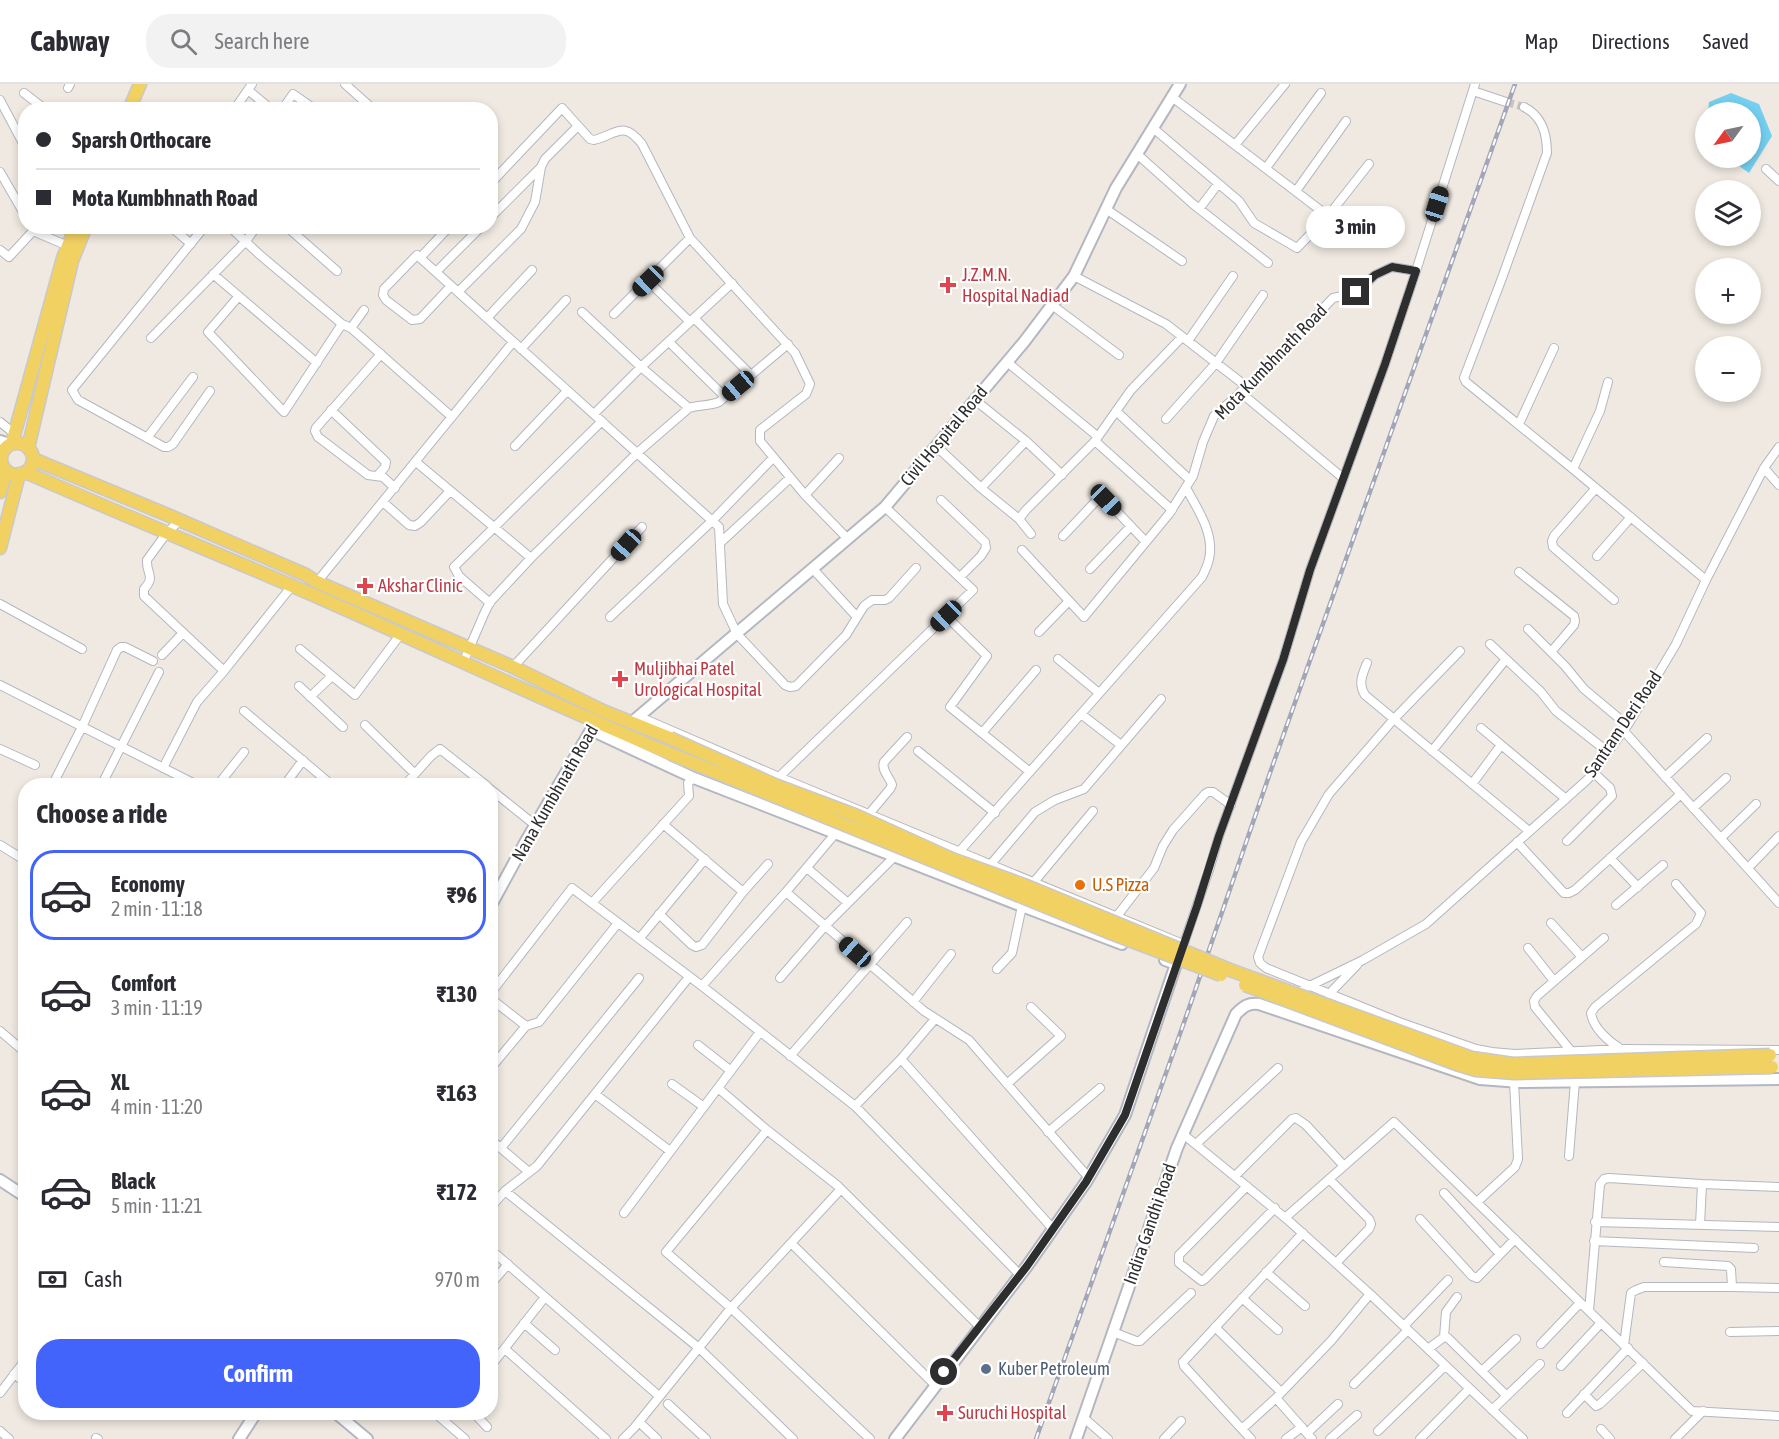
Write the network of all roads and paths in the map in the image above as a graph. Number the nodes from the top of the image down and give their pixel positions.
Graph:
1 (140, 84) edge
2 (148, 84) edge
3 (345, 84) edge
4 (1180, 84) edge
5 (1286, 84) edge
6 (250, 87) edge
7 (1474, 87) edge
8 (24, 93) dead end
9 (1321, 93) dead end
10 (1172, 97) junction
11 (0, 100) edge
12 (36, 102) edge
13 (132, 102) edge
14 (140, 102) edge
15 (240, 102) edge
16 (264, 102) edge
17 (288, 102) edge
18 (304, 102) edge
19 (365, 102) edge
20 (1506, 102) tunnel mouth
21 (1524, 107) tunnel mouth
22 (1346, 121) dead end
23 (578, 126) junction
24 (1153, 128) junction
25 (18, 134) edge
26 (1235, 145) junction
27 (1137, 154) junction
28 (1369, 164) dead end
29 (541, 167) junction
30 (1266, 168) junction
31 (1766, 169) dead end
32 (0, 172) edge
33 (498, 176) edge
34 (1779, 181) edge
35 (1218, 184) junction
36 (1296, 191) junction
37 (18, 203) edge
38 (1106, 209) junction
39 (1199, 209) junction
40 (498, 210) edge
41 (1328, 216) junction
42 (28, 234) edge
43 (71, 234) edge
44 (84, 234) edge
45 (179, 234) edge
46 (199, 234) edge
47 (238, 234) edge
48 (251, 234) edge
49 (295, 234) edge
50 (442, 234) edge
51 (474, 234) edge
52 (690, 238) junction
53 (246, 241) junction
54 (191, 244) junction
55 (0, 250) edge
56 (420, 258) junction
57 (1182, 261) dead end
58 (1268, 263) dead end
59 (532, 270) dead end
60 (337, 271) dead end
61 (1416, 271) junction
62 (436, 273) junction
63 (213, 274) junction
64 (1074, 276) junction
65 (1233, 276) dead end
66 (648, 281) junction
67 (732, 284) junction
68 (451, 286) junction
69 (458, 292) junction
70 (1263, 295) dead end
71 (239, 296) junction
72 (566, 300) dead end
73 (1052, 305) junction
74 (364, 310) dead end
75 (582, 312) dead end
76 (614, 314) dead end
77 (487, 318) junction
78 (692, 320) junction
79 (342, 324) junction
80 (351, 328) junction
81 (151, 338) dead end
82 (1185, 339) junction
83 (513, 342) junction
84 (669, 342) junction
85 (788, 344) junction
86 (1554, 348) dead end
87 (521, 349) junction
88 (381, 354) junction
89 (1119, 355) dead end
90 (1007, 362) junction
91 (317, 363) junction
92 (1216, 363) junction
93 (641, 367) junction
94 (751, 375) junction
95 (193, 377) dead end
96 (1608, 382) dead end
97 (1244, 390) junction
98 (567, 391) junction
99 (210, 392) dead end
100 (725, 397) junction
101 (975, 400) junction
102 (689, 408) junction
103 (331, 410) junction
104 (1116, 411) junction
105 (594, 414) junction
106 (452, 417) junction
107 (1166, 419) dead end
108 (602, 421) junction
109 (0, 422) edge
110 (1519, 424) junction
111 (147, 438) junction
112 (1096, 439) junction
113 (1026, 441) junction
114 (6, 444) edge
115 (515, 446) dead end
116 (936, 446) junction
117 (1779, 447) edge
118 (30, 453) junction
119 (637, 453) junction
120 (773, 458) junction
121 (840, 458) dead end
122 (416, 462) junction
123 (1764, 468) junction
124 (1573, 469) junction
125 (6, 471) junction
126 (22, 473) junction
127 (378, 475) junction
128 (1062, 475) junction
129 (790, 478) junction
130 (1343, 478) junction
131 (1190, 480) junction
132 (1779, 485) edge
133 (395, 488) junction
134 (981, 488) junction
135 (1186, 488) junction
136 (1596, 488) junction
137 (450, 491) junction
138 (0, 492) edge
139 (805, 495) junction
140 (941, 500) dead end
141 (383, 502) junction
142 (885, 507) junction
143 (1172, 510) junction
144 (1631, 517) junction
145 (1019, 519) junction
146 (180, 520) junction
147 (712, 521) junction
148 (1131, 526) junction
149 (494, 527) junction
150 (642, 527) dead end
151 (166, 534) junction
152 (1031, 534) dead end
153 (1063, 536) dead end
154 (848, 538) junction
155 (1146, 542) junction
156 (720, 543) junction
157 (0, 548) edge
158 (1022, 550) dead end
159 (1597, 556) dead end
160 (531, 558) junction
161 (916, 568) dead end
162 (813, 569) junction
163 (1090, 569) dead end
164 (1518, 572) dead end
165 (960, 577) junction
166 (1706, 580) junction
167 (317, 582) junction
168 (291, 587) junction
169 (1614, 600) dead end
170 (1069, 601) junction
171 (490, 603) junction
172 (0, 604) edge
173 (946, 616) junction
174 (610, 617) dead end
175 (856, 617) junction
176 (1528, 629) dead end
177 (1039, 632) dead end
178 (183, 633) junction
179 (738, 634) junction
180 (400, 635) junction
181 (1490, 644) dead end
182 (82, 649) dead end
183 (300, 649) dead end
184 (470, 649) junction
185 (1460, 651) dead end
186 (1551, 652) junction
187 (162, 655) dead end
188 (1058, 659) dead end
189 (1506, 659) junction
190 (153, 661) dead end
191 (463, 663) junction
192 (1366, 663) dead end
193 (513, 667) junction
194 (1036, 670) dead end
195 (224, 671) junction
196 (159, 672) dead end
197 (332, 676) junction
198 (0, 685) edge
199 (299, 686) dead end
200 (1100, 693) junction
201 (310, 696) junction
202 (1161, 699) dead end
203 (244, 711) dead end
204 (603, 711) junction
205 (1081, 714) junction
206 (636, 720) junction
207 (1394, 720) junction
208 (365, 725) dead end
209 (593, 726) junction
210 (343, 727) dead end
211 (82, 728) junction
212 (1482, 728) dead end
213 (1625, 728) junction
214 (982, 733) junction
215 (907, 737) dead end
216 (1707, 738) dead end
217 (1121, 745) junction
218 (1501, 745) junction
219 (120, 747) junction
220 (0, 749) edge
221 (1432, 751) junction
222 (244, 752) dead end
223 (918, 752) dead end
224 (1608, 752) junction
225 (303, 760) junction
226 (35, 765) dead end
227 (163, 768) junction
228 (1029, 772) junction
229 (1593, 772) junction
230 (415, 774) junction
231 (778, 777) junction
232 (1665, 777) junction
233 (56, 778) edge
234 (105, 778) edge
235 (183, 778) edge
236 (223, 778) edge
237 (290, 778) edge
238 (324, 778) edge
239 (411, 778) edge
240 (477, 778) edge
241 (694, 778) junction
242 (1726, 778) dead end
243 (1472, 784) junction
244 (1681, 794) junction
245 (498, 795) edge
246 (1566, 799) junction
247 (1756, 804) dead end
248 (1231, 805) junction
249 (1693, 808) junction
250 (1093, 812) dead end
251 (995, 813) junction
252 (869, 814) junction
253 (663, 824) junction
254 (536, 825) junction
255 (1529, 831) junction
256 (835, 834) junction
257 (1779, 836) edge
258 (1720, 838) junction
259 (1567, 841) dead end
260 (1517, 842) junction
261 (0, 845) edge
262 (959, 852) junction
263 (18, 856) edge
264 (894, 857) junction
265 (1610, 858) junction
266 (705, 859) junction
267 (768, 864) dead end
268 (991, 864) junction
269 (1663, 865) dead end
270 (807, 868) junction
271 (1748, 868) junction
272 (1034, 882) junction
273 (1676, 884) dead end
274 (1638, 887) junction
275 (743, 891) junction
276 (786, 892) junction
277 (498, 894) edge
278 (592, 903) junction
279 (848, 903) junction
280 (1779, 903) edge
281 (1616, 905) dead end
282 (1022, 906) junction
283 (659, 914) junction
284 (1117, 916) junction
285 (907, 922) dead end
286 (618, 923) junction
287 (1551, 923) dead end
288 (825, 926) junction
289 (1604, 938) dead end
290 (639, 939) junction
291 (1183, 944) junction
292 (1528, 948) dead end
293 (951, 954) dead end
294 (1582, 957) junction
295 (1363, 960) junction
296 (870, 964) junction
297 (1176, 964) junction
298 (997, 969) dead end
299 (689, 977) junction
300 (639, 978) dead end
301 (780, 978) dead end
302 (1554, 981) junction
303 (498, 985) edge
304 (702, 986) junction
305 (1310, 986) junction
306 (1329, 994) junction
307 (913, 1002) junction
308 (498, 1003) edge
309 (1267, 1006) junction
310 (1031, 1007) dead end
311 (936, 1019) junction
312 (526, 1026) junction
313 (0, 1031) edge
314 (760, 1032) junction
315 (698, 1045) dead end
316 (18, 1046) edge
317 (1623, 1049) junction
318 (1571, 1051) junction
319 (790, 1056) junction
320 (498, 1059) edge
321 (901, 1059) junction
322 (1776, 1059) edge
323 (1278, 1068) dead end
324 (731, 1071) junction
325 (1779, 1079) edge
326 (1575, 1081) junction
327 (1514, 1082) junction
328 (672, 1083) dead end
329 (1007, 1084) junction
330 (718, 1088) junction
331 (1100, 1088) dead end
332 (595, 1094) junction
333 (855, 1106) junction
334 (704, 1107) junction
335 (767, 1130) junction
336 (1048, 1132) junction
337 (1183, 1134) junction
338 (1196, 1144) junction
339 (498, 1146) edge
340 (501, 1148) junction
341 (670, 1151) junction
342 (1569, 1155) dead end
343 (1344, 1166) junction
344 (529, 1172) junction
345 (1235, 1176) junction
346 (1089, 1178) junction
347 (1329, 1179) junction
348 (0, 1180) edge
349 (1702, 1184) junction
350 (1247, 1186) junction
351 (1779, 1187) edge
352 (841, 1189) junction
353 (504, 1191) junction
354 (18, 1192) edge
355 (1444, 1193) dead end
356 (498, 1198) edge
357 (1478, 1202) junction
358 (1275, 1208) junction
359 (624, 1213) dead end
360 (1286, 1217) junction
361 (1420, 1219) dead end
362 (1595, 1222) junction
363 (1700, 1225) junction
364 (1779, 1227) edge
365 (1053, 1229) junction
366 (1303, 1233) junction
367 (1515, 1239) junction
368 (1594, 1241) junction
369 (791, 1243) junction
370 (1754, 1248) dead end
371 (1500, 1254) junction
372 (498, 1256) edge
373 (1664, 1262) dead end
374 (1336, 1263) junction
375 (508, 1264) junction
376 (1266, 1272) junction
377 (1020, 1275) junction
378 (498, 1276) edge
379 (1448, 1280) dead end
380 (1732, 1287) junction
381 (1779, 1288) edge
382 (1191, 1293) dead end
383 (1370, 1294) junction
384 (545, 1297) junction
385 (1457, 1297) dead end
386 (1242, 1298) junction
387 (1581, 1303) junction
388 (1305, 1305) dead end
389 (731, 1308) junction
390 (1589, 1311) junction
391 (524, 1323) junction
392 (1601, 1323) junction
393 (980, 1327) junction
394 (1215, 1327) junction
395 (1406, 1328) junction
396 (1278, 1330) dead end
397 (1779, 1331) edge
398 (1113, 1332) junction
399 (1730, 1332) dead end
400 (1444, 1337) junction
401 (1516, 1339) dead end
402 (1541, 1344) dead end
403 (1626, 1347) junction
404 (699, 1348) junction
405 (505, 1349) junction
406 (1428, 1349) junction
407 (555, 1350) dead end
408 (498, 1357) edge
409 (1643, 1363) junction
410 (1540, 1364) dead end
411 (1445, 1366) junction
412 (1561, 1366) dead end
413 (18, 1369) edge
414 (1482, 1371) junction
415 (14, 1374) junction
416 (18, 1377) edge
417 (1354, 1384) dead end
418 (935, 1385) junction
419 (1469, 1389) junction
420 (0, 1393) edge
421 (1584, 1394) junction
422 (1279, 1395) junction
423 (659, 1396) junction
424 (1507, 1396) junction
425 (668, 1404) dead end
426 (1338, 1404) dead end
427 (1492, 1410) junction
428 (1703, 1411) junction
429 (1566, 1413) dead end
430 (1357, 1415) dead end
431 (1779, 1416) edge
432 (1084, 1418) junction
433 (251, 1420) edge
434 (344, 1420) edge
435 (443, 1420) edge
436 (481, 1420) edge
437 (1181, 1421) dead end
438 (639, 1422) junction
439 (488, 1428) dead end
440 (1242, 1429) junction
441 (1601, 1429) dead end
442 (0, 1431) edge
443 (1378, 1431) dead end
444 (1307, 1433) edge
445 (9, 1439) edge
446 (239, 1439) edge
447 (367, 1439) edge
448 (465, 1439) edge
449 (606, 1439) edge
450 (623, 1439) edge
451 (657, 1439) edge
452 (706, 1439) edge
453 (793, 1439) edge
454 (870, 1439) edge
455 (895, 1439) edge
456 (1077, 1439) edge
457 (1108, 1439) edge
458 (1164, 1439) edge
459 (1251, 1439) edge
460 (1286, 1439) edge
461 (1330, 1439) edge
462 (1420, 1439) edge
463 (1523, 1439) edge
464 (1610, 1439) edge
465 (1675, 1439) edge

1 - 13 main road
2 - 14 main road
3 - 19 street
4 - 10 street, Civil Hospital Road
5 - 26 street
6 - 15 street
6 - 16 street
7 - 20 street
7 - 61 street
8 - 12 street
9 - 30 street
10 - 24 street, Civil Hospital Road
10 - 26 street
11 - 25 street
17 - 18 street
21 - 110 street
22 - 36 street
23 - 29 street
23 - 33 street
23 - 52 street
24 - 27 street, Civil Hospital Road
24 - 35 street
26 - 30 street
27 - 38 street, Civil Hospital Road
27 - 39 street
28 - 41 street
29 - 40 street
29 - 69 street
30 - 36 street
31 - 34 street
32 - 37 street
35 - 39 street
35 - 41 street
36 - 41 street
38 - 57 street
38 - 64 street, Civil Hospital Road
39 - 58 street
42 - 55 street
43 - 114 main road
44 - 118 main road
45 - 54 street
46 - 54 street
47 - 53 street
48 - 53 street
49 - 60 street
50 - 56 street
51 - 62 street
52 - 66 street
52 - 67 street
53 - 63 street
53 - 79 street
54 - 111 street
56 - 62 street
56 - 68 street
59 - 77 street
61 - 97 street, Mota Kumbhnath Road
61 - 130 street
62 - 68 street
63 - 71 street
63 - 81 street
64 - 73 street, Civil Hospital Road
64 - 82 street
65 - 82 street
66 - 76 street
66 - 78 street
67 - 78 street
67 - 85 street
68 - 69 street
69 - 77 street
70 - 92 street
71 - 91 street
71 - 91 street
72 - 87 street
73 - 89 street
73 - 90 street, Civil Hospital Road
74 - 80 street
75 - 93 street
77 - 83 street
78 - 84 street
78 - 94 street
79 - 80 street
79 - 91 street
80 - 88 street
82 - 92 street
82 - 104 street
83 - 87 street
83 - 106 street
84 - 93 street
84 - 100 street
85 - 94 street
85 - 120 street
86 - 110 street
87 - 98 street
88 - 103 street
88 - 106 street
90 - 101 street, Civil Hospital Road
90 - 112 street
92 - 97 street
92 - 107 street
93 - 102 street
93 - 105 street
94 - 100 street
95 - 111 street
96 - 124 street
97 - 130 street
97 - 131 street, Mota Kumbhnath Road
98 - 105 street
98 - 115 street
99 - 111 street
100 - 102 street
101 - 113 street
101 - 116 street, Civil Hospital Road
102 - 119 street
103 - 127 street
103 - 127 street
104 - 112 street
104 - 131 street
105 - 108 street
106 - 122 street
108 - 119 street
108 - 149 street
109 - 114 street
110 - 124 street
112 - 128 street
112 - 143 street
113 - 128 street
113 - 134 street
114 - 118 main road
114 - 125 main road
116 - 134 street
116 - 142 street, Civil Hospital Road
117 - 123 street, Santram Deri Road
118 - 126 main road
118 - 146 main road
119 - 147 street
119 - 160 street
120 - 129 street
120 - 147 street
121 - 139 street
122 - 133 street
122 - 137 street
123 - 132 street
123 - 166 street, Santram Deri Road
124 - 136 street
125 - 126 main road
125 - 138 main road
126 - 151 main road
126 - 157 main road
127 - 133 street
128 - 145 street
129 - 139 street
129 - 156 street
130 - 248 street
131 - 135 street, Mota Kumbhnath Road
133 - 141 street
134 - 145 street
135 - 143 street, Mota Kumbhnath Road
135 - 200 street
136 - 144 street
136 - 169 street
137 - 141 street
137 - 149 street
139 - 154 street
140 - 165 street
141 - 167 street
142 - 154 street, Civil Hospital Road
142 - 165 street
143 - 155 street, Mota Kumbhnath Road
144 - 159 street
144 - 166 street
145 - 152 street
146 - 151 street
146 - 167 main road
147 - 156 street
147 - 174 street
148 - 153 street
148 - 155 street
148 - 163 street
149 - 160 street
149 - 171 street
150 - 193 street
151 - 168 main road
151 - 178 street
154 - 162 street, Civil Hospital Road
155 - 170 street, Mota Kumbhnath Road
156 - 179 street
158 - 170 street, Mota Kumbhnath Road
160 - 171 street
161 - 175 street
162 - 175 street
162 - 179 street, Civil Hospital Road
164 - 186 street
165 - 173 street
166 - 213 street, Santram Deri Road
167 - 184 main road
168 - 180 main road
168 - 195 street
170 - 177 street
171 - 184 street
172 - 182 street
173 - 214 street
173 - 231 street
175 - 179 street
176 - 186 street
178 - 187 street
178 - 195 street
179 - 206 street, Civil Hospital Road
180 - 191 main road
180 - 197 street
181 - 189 street
183 - 197 street
184 - 191 street
184 - 193 main road
185 - 207 street
186 - 213 street
188 - 200 street
189 - 221 street
189 - 224 street
190 - 211 street
191 - 209 main road
192 - 207 street
193 - 204 main road
194 - 214 street
195 - 227 street
196 - 219 street
197 - 201 street
198 - 211 street
199 - 201 street
200 - 205 street
201 - 210 street
202 - 217 street
203 - 225 street
204 - 206 main road
204 - 209 street, Nana Kumbhnath Road
205 - 217 street
205 - 228 street
206 - 231 street
206 - 322 main road, bridge
207 - 221 street
207 - 305 street
208 - 230 street
209 - 241 street
209 - 254 street, Nana Kumbhnath Road
209 - 322 main road, bridge
211 - 219 street
211 - 233 street
212 - 218 street
213 - 224 street, Santram Deri Road
213 - 232 street
214 - 228 street
215 - 252 street
216 - 232 street
217 - 268 street
218 - 243 street
218 - 246 street
219 - 227 street
219 - 234 street
220 - 226 street
221 - 243 street
222 - 236 street
223 - 251 street
224 - 229 street, Santram Deri Road
225 - 237 street
225 - 238 street
227 - 235 street
228 - 251 street
229 - 246 street, Santram Deri Road
229 - 259 street
230 - 239 street
230 - 240 street
231 - 252 street
232 - 244 street
241 - 253 street
241 - 256 street
242 - 249 street
243 - 255 street
244 - 249 street
244 - 265 street
245 - 254 street
246 - 255 street, Santram Deri Road
247 - 258 street
248 - 284 street
248 - 291 street
249 - 258 street
250 - 272 street
251 - 262 street
252 - 262 street
253 - 266 street
253 - 278 street
254 - 277 street, Nana Kumbhnath Road
255 - 260 street, Santram Deri Road
256 - 264 street
256 - 270 street
257 - 271 street
258 - 271 street
260 - 265 street
260 - 295 street, Santram Deri Road
261 - 263 street
262 - 268 street
264 - 279 street
264 - 282 street
265 - 274 street
266 - 275 street
266 - 283 street
267 - 275 street
268 - 272 street
269 - 274 street
270 - 276 street
270 - 279 street
271 - 280 street
272 - 284 street
273 - 317 street
274 - 281 street
275 - 283 street
276 - 288 street
276 - 304 street
278 - 286 street
278 - 303 street
279 - 288 street
282 - 297 street
282 - 298 street
283 - 290 street
284 - 291 street
285 - 296 street
286 - 290 street
286 - 312 street
287 - 294 street
288 - 296 street
288 - 301 street
289 - 294 street
290 - 299 street
291 - 297 street
292 - 302 street
293 - 307 street
294 - 302 street
295 - 305 street, Santram Deri Road
295 - 306 street, Santram Deri Road
296 - 307 street
296 - 319 street
297 - 346 street
299 - 304 street
299 - 332 street
300 - 340 street
302 - 318 street
304 - 314 street
305 - 306 street
305 - 309 street, Santram Deri Road
306 - 318 street
307 - 311 street
308 - 312 street
309 - 327 street
309 - 337 street, Indira Gandhi Road
310 - 329 street
311 - 321 street
311 - 329 street
312 - 320 street
313 - 316 street
314 - 319 street
314 - 324 street
315 - 324 street
317 - 318 street
317 - 322 street
319 - 333 street
321 - 333 street
321 - 365 street
323 - 338 street
324 - 330 street
325 - 326 street
326 - 327 street
326 - 342 street
327 - 357 street
328 - 334 street
329 - 336 street
330 - 334 street
330 - 335 street
331 - 336 street
332 - 341 street
332 - 344 street
333 - 377 street
334 - 341 street
335 - 352 street
335 - 389 street
336 - 346 street
337 - 338 street
337 - 398 street, Indira Gandhi Road
338 - 345 street
339 - 340 street
340 - 344 street
341 - 359 street
343 - 345 street
343 - 347 street
343 - 357 street
344 - 353 street
345 - 350 street
346 - 365 street
347 - 360 street
347 - 374 street
348 - 354 street
349 - 351 street
349 - 362 street
349 - 363 street
350 - 358 street
350 - 358 street
352 - 369 street
352 - 393 street
353 - 356 street
353 - 404 street
355 - 371 street
357 - 367 street
358 - 360 street
360 - 366 street
361 - 371 street
362 - 363 street
362 - 368 street
363 - 364 street
365 - 377 street
366 - 374 street
366 - 376 street
367 - 371 street
367 - 387 street
368 - 370 street
368 - 390 street
369 - 389 street
369 - 418 street
372 - 375 street
373 - 380 street
374 - 383 street
375 - 378 street
375 - 384 street
376 - 386 street
376 - 388 street
377 - 393 street
379 - 395 street
380 - 381 street
380 - 403 street
382 - 398 street
383 - 395 street
383 - 422 street
384 - 391 street
384 - 423 street
385 - 400 street
386 - 394 street
386 - 396 street
387 - 390 street
387 - 402 street
389 - 404 street
389 - 454 street
390 - 392 street
391 - 405 street
391 - 407 street
392 - 403 street
392 - 412 street
393 - 418 street
394 - 422 street
394 - 440 street
395 - 406 street
395 - 417 street
397 - 399 street
398 - 432 street, Indira Gandhi Road
400 - 406 street
400 - 414 street
401 - 414 street
403 - 409 street
403 - 421 street
404 - 423 street
404 - 453 street
405 - 408 street
405 - 449 street
406 - 411 street
409 - 421 street
409 - 428 street
410 - 424 street
411 - 419 street
411 - 443 street
413 - 415 street
414 - 424 street
415 - 416 street
415 - 420 street
418 - 455 street
419 - 427 street
419 - 462 street
421 - 429 street
422 - 440 street
422 - 444 street
423 - 438 street
424 - 427 street
425 - 452 street
426 - 444 street
427 - 463 street
428 - 431 street
428 - 465 street
430 - 461 street
432 - 456 street, Indira Gandhi Road
432 - 457 street
433 - 446 street
434 - 447 street
435 - 448 street
436 - 439 street
437 - 458 street
438 - 450 street
438 - 451 street
440 - 459 street
441 - 464 street
442 - 445 street
444 - 460 street

